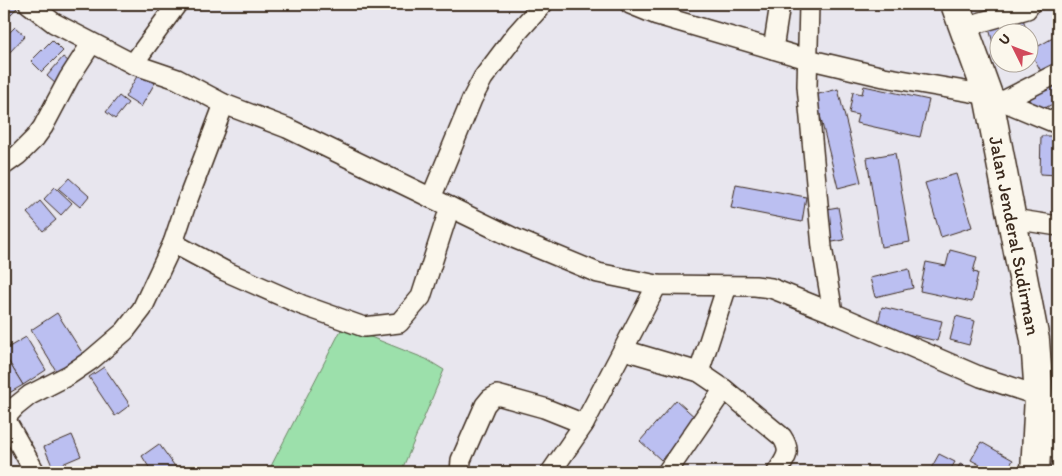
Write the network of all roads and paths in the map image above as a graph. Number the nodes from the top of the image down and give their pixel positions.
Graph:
1 (29, 4) edge
2 (177, 4) edge
3 (543, 4) edge
4 (630, 4) edge
5 (780, 4) edge
6 (809, 4) edge
7 (1030, 4) edge
8 (960, 16) edge
9 (91, 44) junction
10 (773, 49) junction
11 (807, 59) junction
12 (133, 64) junction
13 (1058, 73) edge
14 (995, 98) junction
15 (224, 104) junction
16 (1058, 124) edge
17 (4, 164) edge
18 (431, 198) junction
19 (450, 207) junction
20 (1013, 219) junction
21 (1058, 226) edge
22 (173, 243) junction
23 (657, 285) junction
24 (727, 286) junction
25 (833, 313) junction
26 (624, 350) junction
27 (699, 372) junction
28 (724, 389) junction
29 (1040, 396) junction
30 (5, 418) edge
31 (584, 424) junction
32 (1048, 446) edge
33 (35, 472) edge
34 (460, 472) edge
35 (551, 472) edge
36 (667, 472) edge
37 (777, 472) edge
38 (1035, 472) edge

1 - 9 street
2 - 12 street
3 - 18 street
4 - 10 street
5 - 10 street
6 - 11 street
7 - 8 street
8 - 14 main road, Jalan Jenderal Sudirman
9 - 12 street
9 - 17 street
10 - 11 street
11 - 14 street
11 - 25 street
12 - 15 street
13 - 14 street
14 - 16 street
14 - 20 main road, Jalan Jenderal Sudirman
15 - 18 street
15 - 22 street
18 - 19 street
19 - 22 street
19 - 23 street
20 - 21 street
20 - 29 main road, Jalan Jenderal Sudirman
22 - 30 street
23 - 24 street
23 - 26 street
24 - 25 street
24 - 27 street
25 - 29 street
26 - 27 street
26 - 31 street
27 - 28 street
28 - 36 street
28 - 37 street
29 - 32 main road, Jalan Jenderal Sudirman
30 - 33 street
31 - 34 street
31 - 35 street
32 - 38 main road, Jalan Jenderal Sudirman

